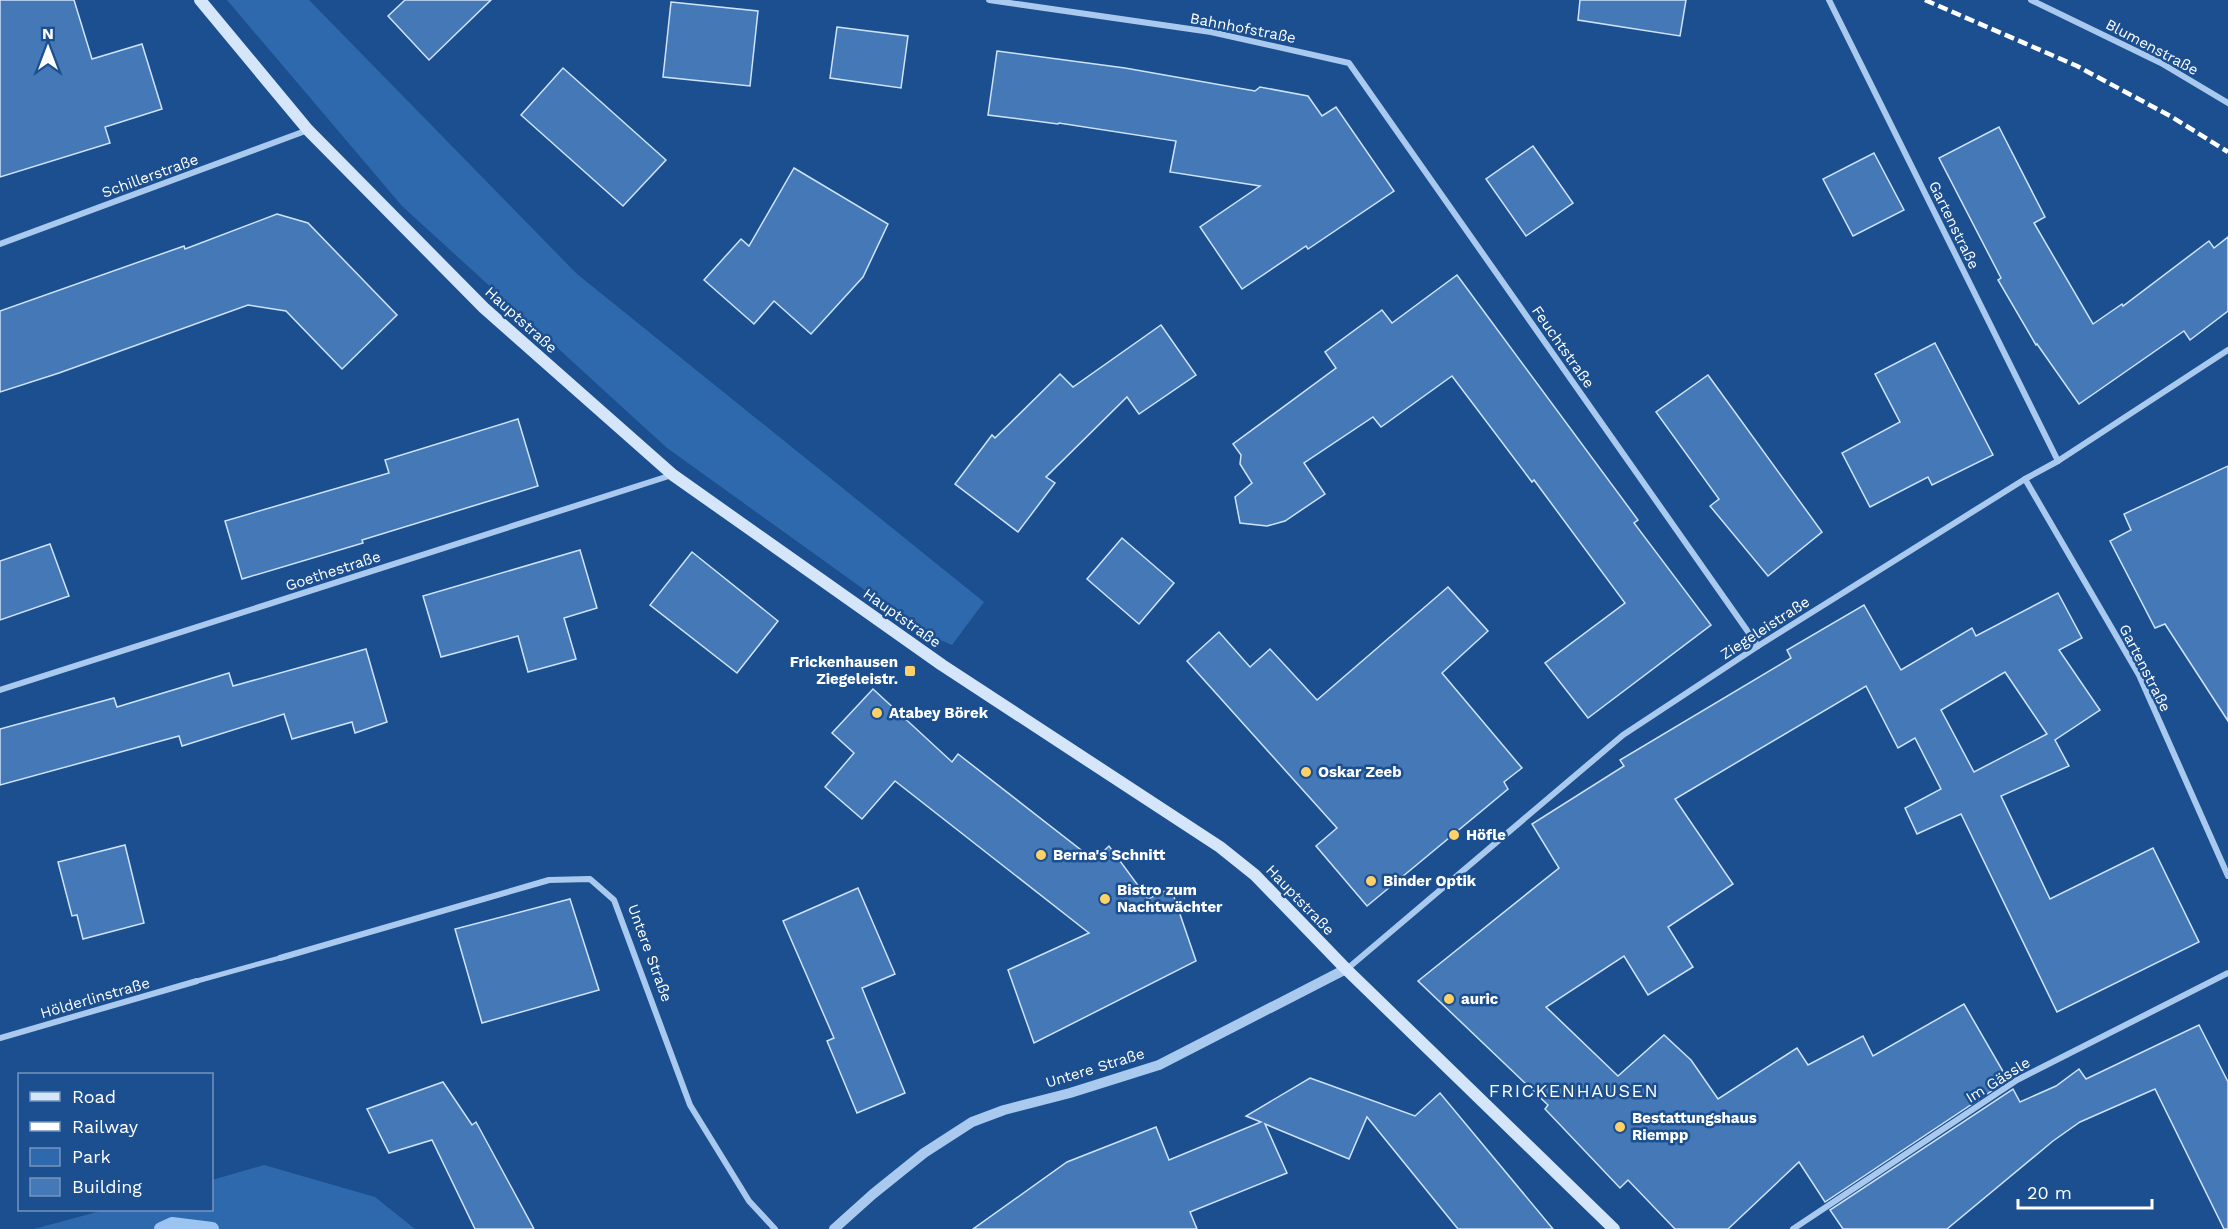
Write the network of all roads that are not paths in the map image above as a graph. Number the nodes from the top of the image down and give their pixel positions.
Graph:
1 (200, 0) edge
2 (989, 0) edge
3 (1829, 0) edge
4 (2031, 0) edge
5 (1349, 63) joint
6 (2228, 103) edge
7 (308, 130) junction
8 (0, 244) edge
9 (2228, 350) edge
10 (2058, 461) junction
11 (673, 475) junction
12 (2025, 479) junction
13 (1758, 646) junction
14 (0, 690) edge
15 (2228, 876) edge
16 (280, 958) joint
17 (1346, 969) junction
18 (2228, 973) edge
19 (197, 981) joint
20 (0, 1038) edge
21 (775, 1229) edge
22 (834, 1229) edge
23 (1614, 1229) edge
24 (1793, 1229) edge

1 - 7 main road, Hauptstraße
2 - 5 street, Bahnhofstraße
3 - 10 street, Gartenstraße
4 - 6 street, Blumenstraße
5 - 13 street, Feuchtstraße
7 - 8 street, Schillerstraße
7 - 11 main road, Hauptstraße
9 - 10 street, Ziegeleistraße
10 - 12 street, Ziegeleistraße
11 - 14 street, Goethestraße
11 - 17 main road, Hauptstraße
12 - 13 street, Ziegeleistraße
12 - 15 street, Gartenstraße
13 - 17 street, Ziegeleistraße
16 - 19 street
16 - 21 street, Untere Straße
17 - 22 street, Untere Straße
17 - 23 main road, Hauptstraße
18 - 24 street, Im Gässle
19 - 20 street, Hölderlinstraße

